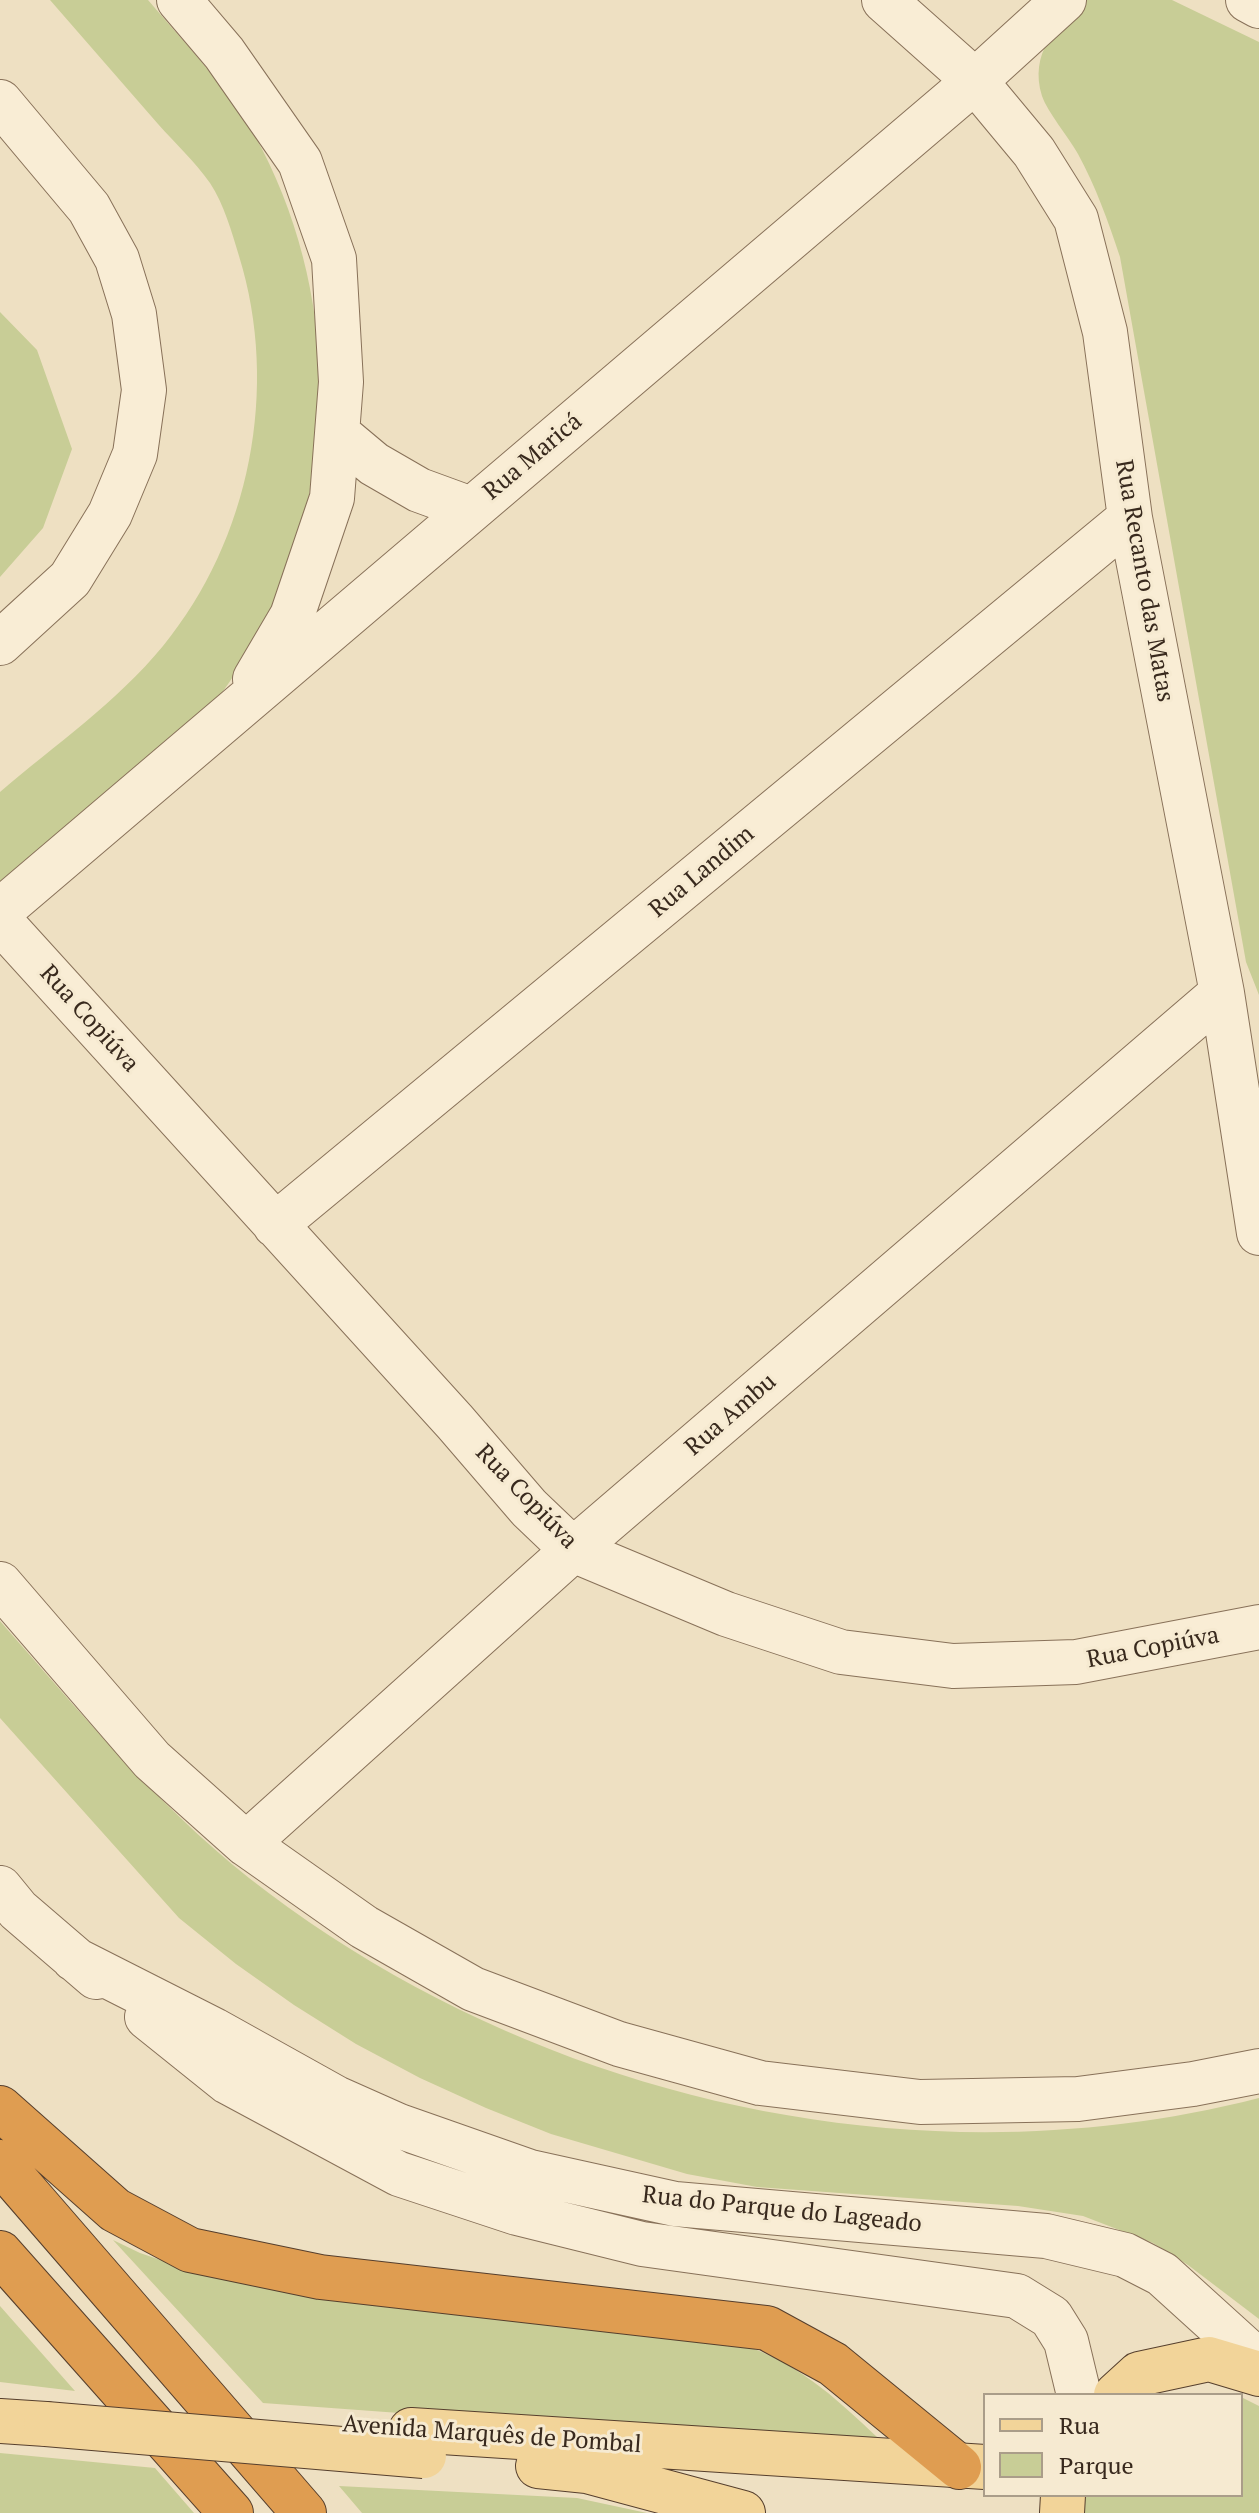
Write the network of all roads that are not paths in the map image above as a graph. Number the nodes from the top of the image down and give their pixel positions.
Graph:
1 (179, 0) edge
2 (884, 0) edge
3 (1064, 0) edge
4 (1248, 0) edge
5 (1259, 6) edge
6 (975, 81) junction
7 (0, 102) edge
8 (337, 433) junction
9 (471, 509) junction
10 (1130, 518) junction
11 (0, 643) edge
12 (239, 707) junction
13 (0, 911) edge
14 (0, 921) edge
15 (1222, 993) junction
16 (1247, 1091) edge
17 (275, 1225) junction
18 (1259, 1233) edge
19 (573, 1550) junction
20 (0, 1584) edge
21 (1259, 1627) edge
22 (246, 1844) junction
23 (0, 1888) edge
24 (74, 1959) junction
25 (1259, 2071) edge
26 (0, 2108) edge
27 (0, 2162) edge
28 (0, 2253) edge
29 (1259, 2362) edge
30 (1259, 2374) edge
31 (1079, 2393) edge
32 (1118, 2393) edge
33 (28, 2405) edge
34 (0, 2421) edge
35 (418, 2443) junction
36 (972, 2467) edge
37 (231, 2513) edge
38 (304, 2513) edge
39 (743, 2513) edge

1 - 8 street
2 - 6 street, Rua Recanto das Matas
3 - 6 street, Rua Maricá
4 - 5 street
6 - 9 street, Rua Maricá
6 - 10 street, Rua Recanto das Matas
7 - 11 street
8 - 9 street
8 - 12 street
9 - 12 street, Rua Maricá
10 - 15 street, Rua Recanto das Matas
10 - 17 street, Rua Landim
12 - 13 street, Rua Maricá
14 - 17 street, Rua Copiúva
15 - 16 street, Rua Recanto das Matas
15 - 19 street, Rua Ambu
16 - 18 street, Rua Recanto das Matas
17 - 19 street, Rua Copiúva
19 - 21 street, Rua Copiúva
19 - 22 street, Rua Ambu
20 - 22 street
22 - 25 street
23 - 24 street, Rua do Parque do Lageado
24 - 29 street, Rua do Parque do Lageado
24 - 31 street, Rua do Parque do Lageado
26 - 36 highway
27 - 38 highway
28 - 37 highway
30 - 32 main road
33 - 34 main road, Avenida Marquês de Pombal
33 - 35 main road, Avenida Marquês de Pombal, bridge
35 - 36 main road, Avenida Marquês de Pombal
35 - 39 main road, Avenida Marquês de Pombal

